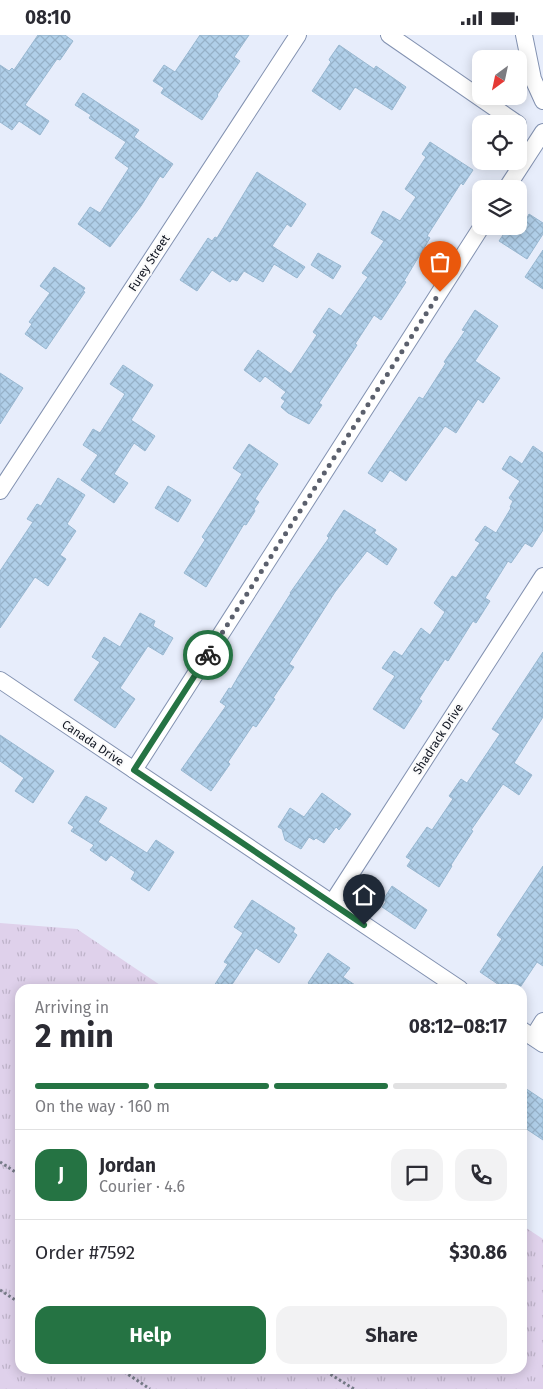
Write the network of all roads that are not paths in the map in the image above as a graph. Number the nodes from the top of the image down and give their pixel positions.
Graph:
1 (298, 35) edge
2 (389, 35) edge
3 (524, 35) edge
4 (543, 101) edge
5 (505, 115) edge
6 (527, 128) edge
7 (541, 135) edge
8 (512, 180) edge
9 (476, 235) edge
10 (0, 491) edge
11 (543, 576) edge
12 (0, 680) edge
13 (134, 770) junction
14 (332, 903) junction
15 (453, 984) edge
16 (543, 1021) edge
17 (533, 1037) edge

1 - 10 street, Furey Street
2 - 5 street
3 - 4 street
6 - 7 street
7 - 8 street
9 - 13 street
11 - 14 street, Shadrack Drive
12 - 13 street, Canada Drive
13 - 14 street, Canada Drive
14 - 15 street, Canada Drive
16 - 17 street

